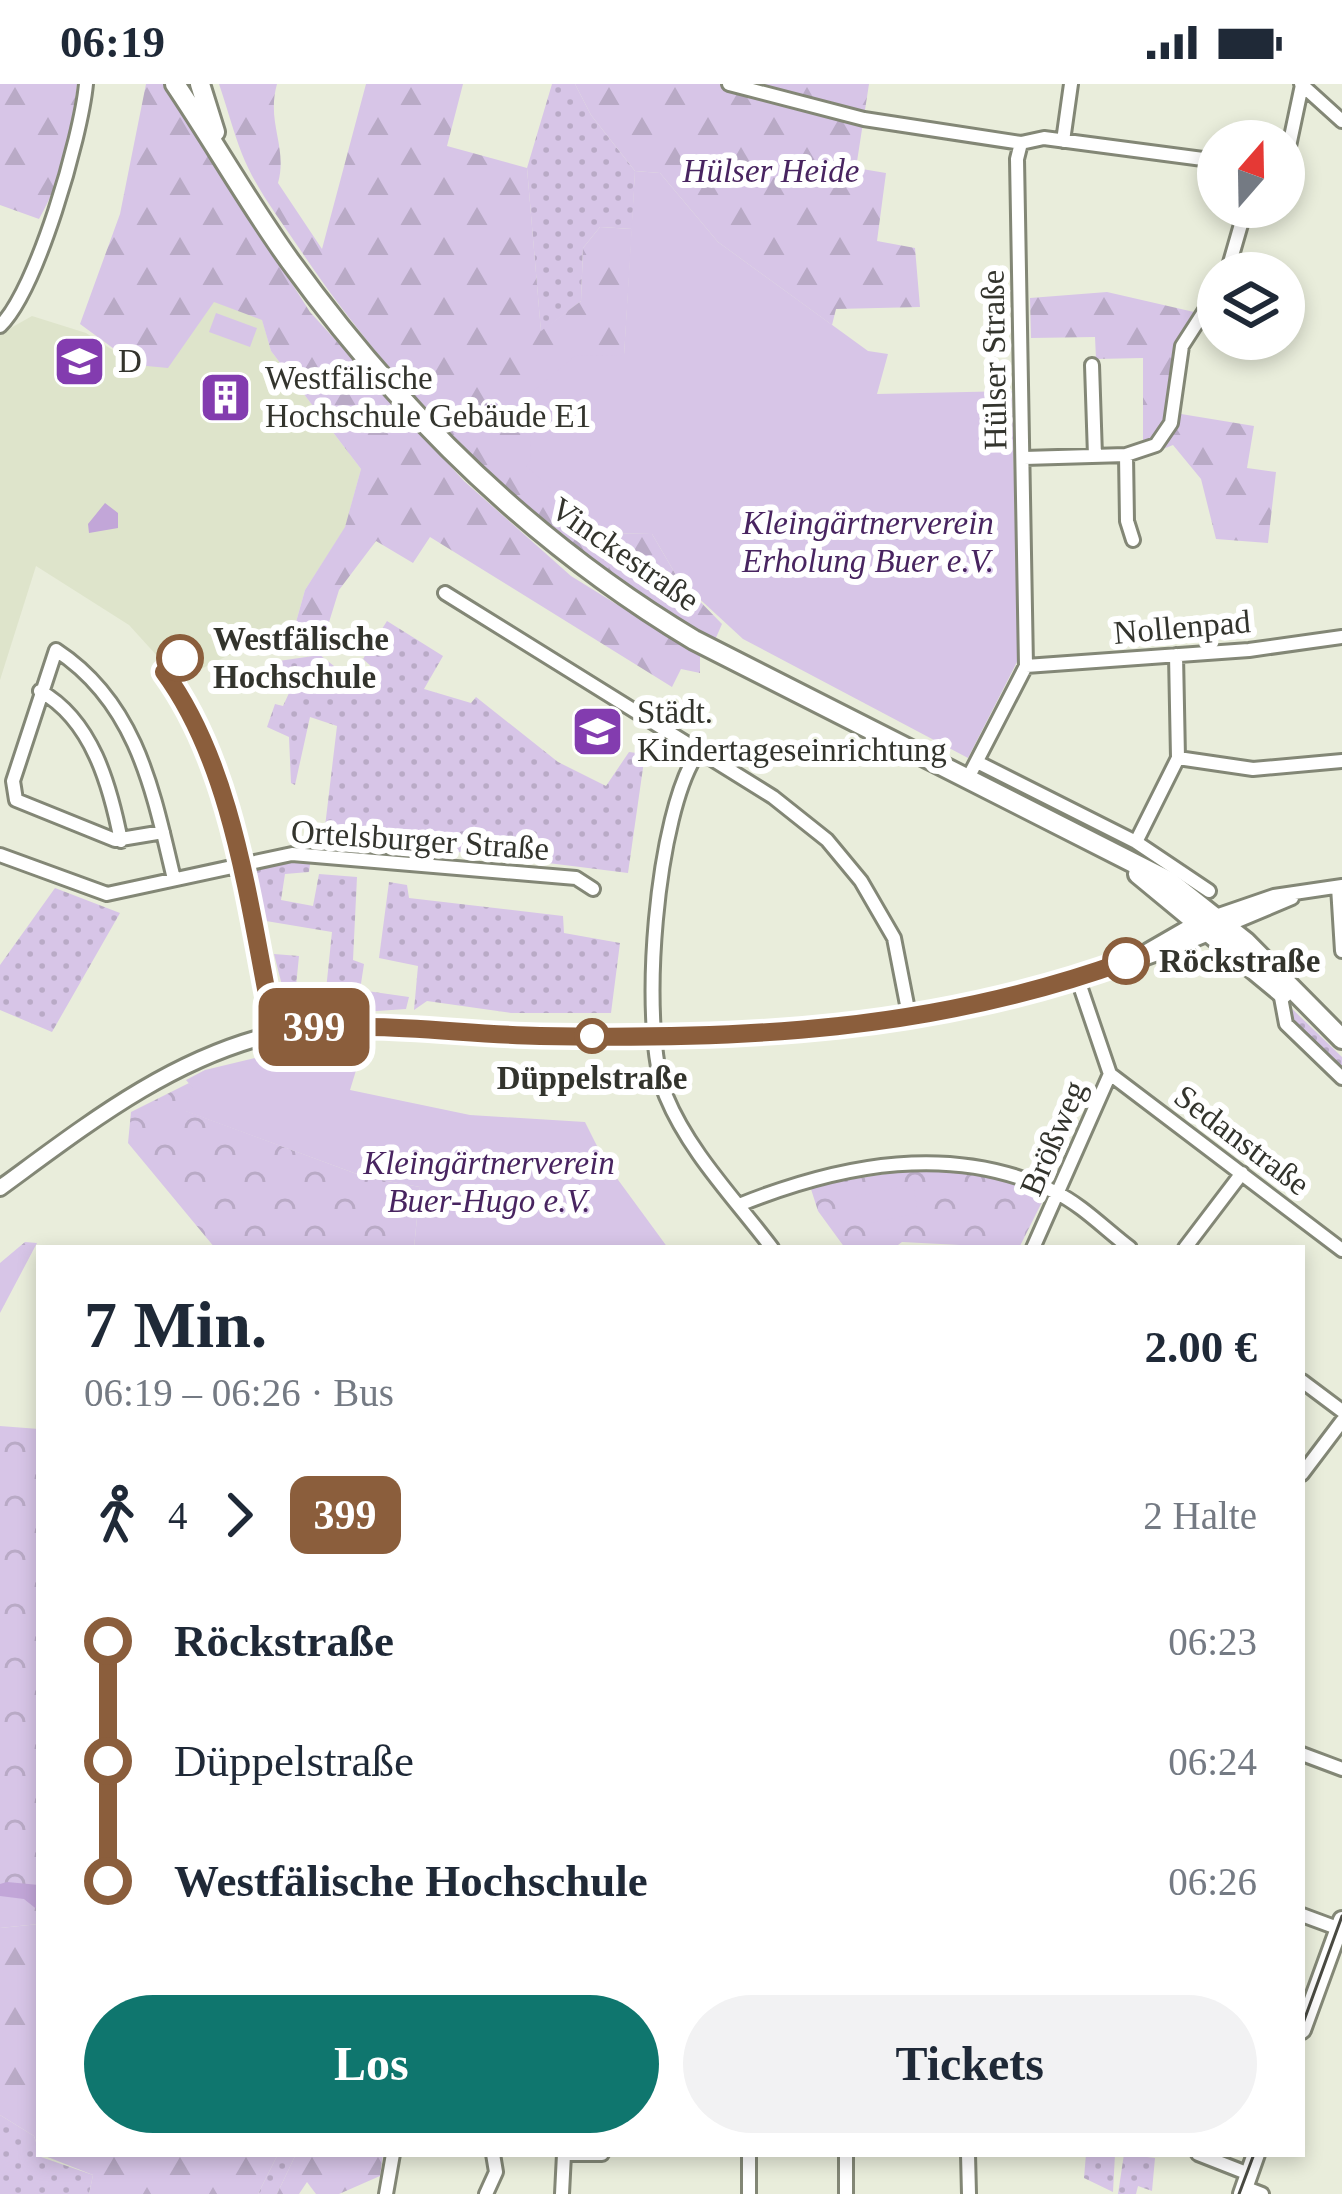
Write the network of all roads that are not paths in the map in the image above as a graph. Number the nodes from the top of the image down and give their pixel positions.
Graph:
1 (86, 84) edge
2 (175, 84) edge
3 (200, 84) edge
4 (729, 84) edge
5 (1071, 84) edge
6 (1302, 84) edge
7 (1294, 120) edge
8 (1342, 121) edge
9 (1063, 141) junction
10 (1022, 142) junction
11 (222, 154) junction
12 (1197, 158) edge
13 (1197, 323) edge
14 (0, 326) edge
15 (1092, 365) dead end
16 (1126, 455) junction
17 (1095, 456) junction
18 (1024, 458) junction
19 (1133, 541) dead end
20 (446, 593) dead end
21 (1342, 637) edge
22 (1176, 655) junction
23 (1026, 666) junction
24 (40, 691) junction
25 (179, 692) dead end
26 (699, 751) junction
27 (1178, 758) junction
28 (1342, 761) edge
29 (972, 771) junction
30 (163, 832) junction
31 (121, 841) junction
32 (1136, 842) junction
33 (0, 855) edge
34 (237, 862) junction
35 (174, 879) junction
36 (1340, 887) edge
37 (593, 889) dead end
38 (1209, 892) dead end
39 (1214, 924) junction
40 (1342, 951) edge
41 (1078, 980) junction
42 (1280, 991) junction
43 (910, 1020) junction
44 (275, 1034) junction
45 (652, 1037) junction
46 (1342, 1039) edge
47 (1342, 1052) edge
48 (1110, 1074) junction
49 (1342, 1078) edge
50 (1242, 1173) junction
51 (0, 1188) edge
52 (1060, 1193) junction
53 (740, 1205) junction
54 (770, 1245) edge
55 (1034, 1245) edge
56 (1126, 1245) edge
57 (1187, 1245) edge
58 (1342, 1250) edge
59 (1305, 1383) edge
60 (1342, 1411) edge
61 (1342, 1421) edge
62 (1305, 1470) edge
63 (1305, 1755) edge
64 (1342, 1769) edge
65 (1305, 1916) edge
66 (1341, 1925) edge
67 (1305, 2022) edge
68 (392, 2157) edge
69 (494, 2157) edge
70 (568, 2157) edge
71 (749, 2157) edge
72 (846, 2157) edge
73 (968, 2157) edge
74 (1203, 2157) edge
75 (1255, 2157) edge
76 (1249, 2187) edge
77 (386, 2194) edge
78 (486, 2194) edge
79 (562, 2194) edge
80 (749, 2194) edge
81 (845, 2194) edge
82 (969, 2194) edge

1 - 14 street
2 - 11 main road, Vinckestraße
3 - 11 main road, Vinckestraße
4 - 10 street
5 - 9 street
6 - 7 street
6 - 8 street
9 - 10 street
9 - 12 street
10 - 18 street, Hülser Straße
11 - 29 main road, Vinckestraße
13 - 16 street
15 - 17 street
16 - 17 street
16 - 19 street
17 - 18 street
18 - 23 street, Hülser Straße
20 - 26 street
21 - 22 street, Nollenpad
22 - 23 street, Nollenpad
22 - 27 street
23 - 29 street, Hülser Straße
24 - 30 street
24 - 31 street
24 - 31 street
25 - 34 street
26 - 43 street
26 - 45 street
27 - 28 street
27 - 32 street
29 - 32 street, Vinckestraße
29 - 39 main road, Vinckestraße
30 - 31 street
30 - 35 street
32 - 38 street, Vinckestraße
33 - 35 street, Ortelsburger Straße
34 - 35 street, Ortelsburger Straße
34 - 37 street, Ortelsburger Straße
34 - 44 street
36 - 39 street
36 - 40 street
39 - 41 street
39 - 42 main road, Vinckestraße
39 - 46 main road, Vinckestraße
41 - 43 street
41 - 48 street, Brößweg
42 - 47 main road, Vinckestraße
42 - 49 street, Vinckestraße
43 - 45 street
44 - 45 street
44 - 51 street
45 - 53 street
48 - 50 street, Sedanstraße
48 - 52 street, Brößweg
50 - 57 street
50 - 58 street, Sedanstraße
52 - 53 street
52 - 55 street, Brößweg
52 - 56 street
53 - 54 street
59 - 60 street
61 - 62 street
63 - 64 street
65 - 66 street
66 - 67 main road
68 - 77 street
69 - 78 street
70 - 79 street
71 - 80 street
72 - 81 street
73 - 82 street
74 - 76 street
75 - 76 main road

